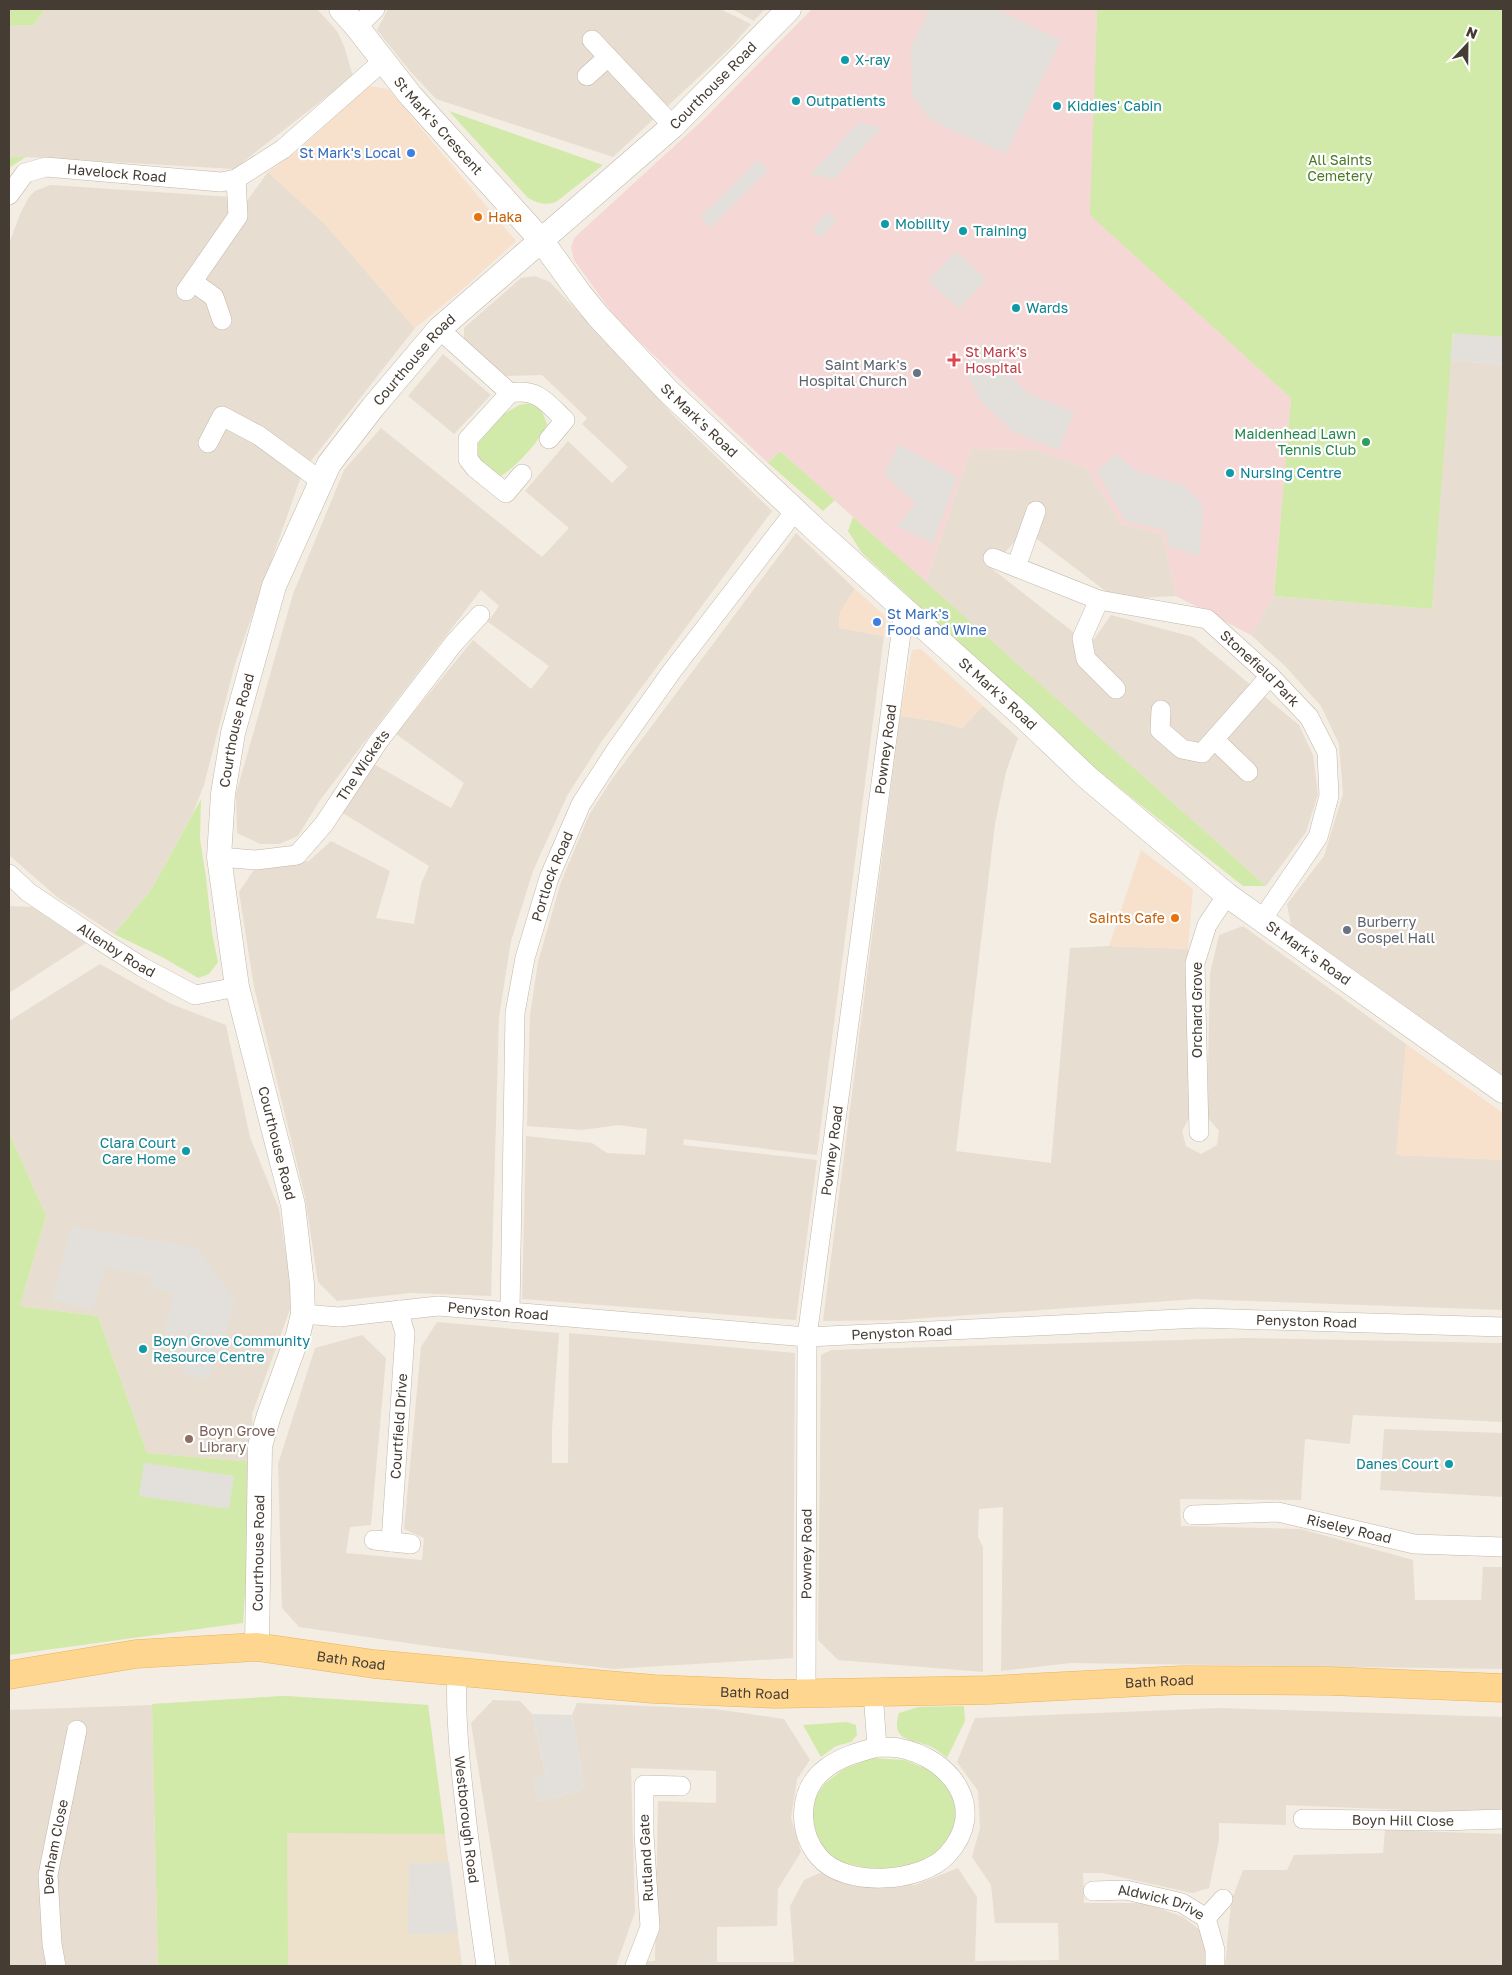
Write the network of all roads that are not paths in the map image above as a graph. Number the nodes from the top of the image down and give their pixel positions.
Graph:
1 (341, 9) edge
2 (375, 9) edge
3 (789, 9) edge
4 (357, 27) junction
5 (592, 40) dead end
6 (608, 57) junction
7 (384, 60) junction
8 (586, 76) dead end
9 (673, 126) junction
10 (236, 179) junction
11 (9, 195) edge
12 (541, 240) junction
13 (222, 320) dead end
14 (439, 329) junction
15 (510, 393) junction
16 (549, 439) dead end
17 (208, 443) dead end
18 (522, 474) dead end
19 (321, 480) junction
20 (795, 511) junction
21 (1036, 511) dead end
22 (993, 558) dead end
23 (1016, 567) junction
24 (1099, 600) junction
25 (904, 611) junction
26 (480, 615) dead end
27 (1270, 676) junction
28 (1116, 689) dead end
29 (1161, 710) dead end
30 (1215, 740) junction
31 (1248, 772) dead end
32 (219, 857) junction
33 (9, 874) edge
34 (1227, 895) junction
35 (1261, 921) junction
36 (237, 987) junction
37 (1503, 1091) edge
38 (1199, 1132) dead end
39 (398, 1310) junction
40 (510, 1312) junction
41 (303, 1314) junction
42 (1503, 1326) edge
43 (808, 1337) junction
44 (1193, 1515) dead end
45 (411, 1544) dead end
46 (1503, 1546) edge
47 (257, 1647) junction
48 (457, 1672) junction
49 (9, 1675) edge
50 (1503, 1688) edge
51 (873, 1692) junction
52 (806, 1694) junction
53 (78, 1730) dead end
54 (877, 1747) junction
55 (681, 1786) dead end
56 (1304, 1819) dead end
57 (1503, 1819) edge
58 (1093, 1891) dead end
59 (1223, 1898) dead end
60 (1206, 1918) junction
61 (56, 1966) edge
62 (486, 1966) edge
63 (635, 1966) edge
64 (1214, 1966) edge

1 - 4 street, St Mark's Crescent
2 - 4 street
3 - 9 street, Courthouse Road
4 - 7 street, St Mark's Crescent
5 - 6 street
6 - 8 street
6 - 9 street
7 - 10 street, Havelock Road
7 - 12 street, St Mark's Crescent
9 - 12 street, Courthouse Road
10 - 11 street, Havelock Road
10 - 13 street
12 - 14 street, Courthouse Road
12 - 20 street, St Mark's Road
14 - 15 street
14 - 19 street, Courthouse Road
15 - 16 street
15 - 18 street
17 - 19 street
19 - 32 street, Courthouse Road
20 - 25 street, St Mark's Road
20 - 40 street, Portlock Road
21 - 23 street
22 - 23 street, Stonefield Park
23 - 24 street, Stonefield Park
24 - 27 street, Stonefield Park
24 - 28 street
25 - 34 street, St Mark's Road
25 - 43 street, Powney Road
26 - 32 street, The Wickets
27 - 30 street
27 - 35 street, Stonefield Park
29 - 30 street
30 - 31 street
32 - 36 street, Courthouse Road
33 - 36 street, Allenby Road
34 - 35 street, St Mark's Road
34 - 38 street, Orchard Grove
35 - 37 street, St Mark's Road
36 - 41 street, Courthouse Road
39 - 40 street, Penyston Road
39 - 41 street, Penyston Road
39 - 45 street, Courtfield Drive
40 - 43 street, Penyston Road
41 - 47 street, Courthouse Road
42 - 43 street, Penyston Road
43 - 52 street, Powney Road
44 - 46 street, Riseley Road
47 - 48 main road, Bath Road
47 - 49 main road, Bath Road
48 - 52 main road, Bath Road
48 - 62 street, Westborough Road
50 - 51 main road, Bath Road
51 - 52 main road, Bath Road
51 - 54 street
53 - 61 street, Denham Close
54 - 54 street
55 - 63 street, Rutland Gate
56 - 57 street, Boyn Hill Close
58 - 60 street, Aldwick Drive
59 - 60 street
60 - 64 street, Aldwick Drive

